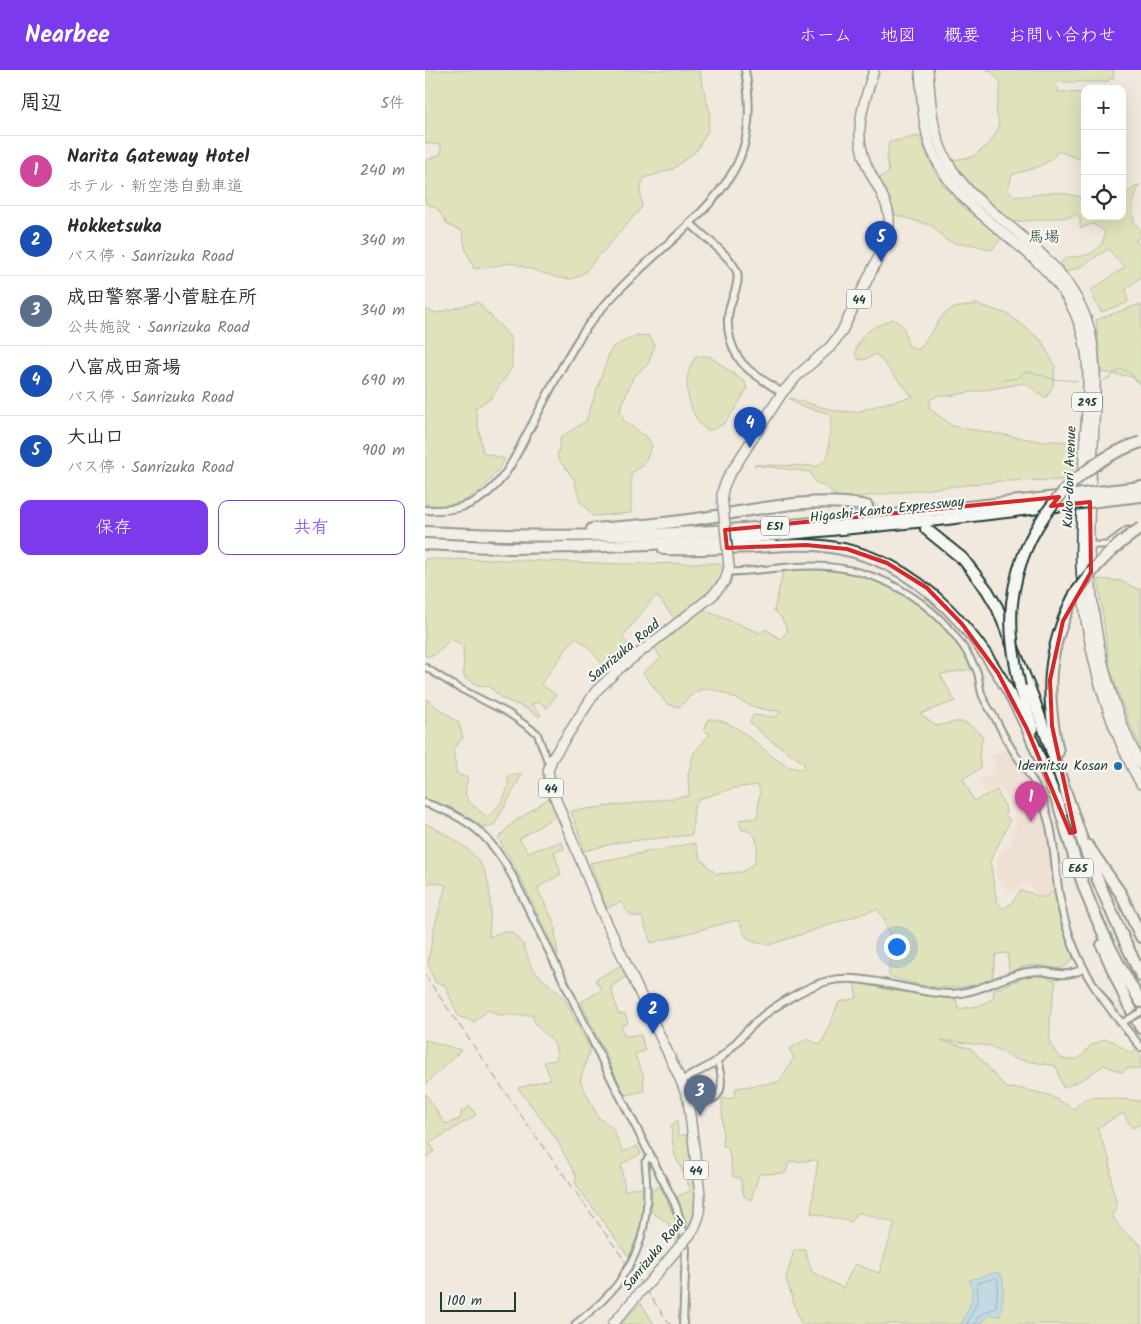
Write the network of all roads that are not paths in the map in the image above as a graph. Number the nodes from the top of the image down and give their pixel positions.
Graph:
1 (745, 70) edge
2 (874, 70) edge
3 (920, 70) edge
4 (928, 70) edge
5 (690, 223) junction
6 (782, 393) junction
7 (1141, 442) edge
8 (1141, 487) edge
9 (1141, 496) edge
10 (1097, 497) junction
11 (1075, 499) junction
12 (867, 506) tunnel mouth
13 (425, 510) edge
14 (926, 529) dead end
15 (1141, 529) edge
16 (425, 532) edge
17 (474, 534) junction
18 (425, 544) edge
19 (1089, 545) junction
20 (583, 547) junction
21 (728, 570) junction
22 (425, 667) edge
23 (549, 765) junction
24 (1141, 765) edge
25 (1141, 784) edge
26 (1066, 792) junction
27 (1043, 800) joint
28 (425, 803) edge
29 (1059, 805) junction
30 (1075, 821) junction
31 (1069, 839) junction
32 (1141, 937) edge
33 (1083, 969) junction
34 (1141, 976) edge
35 (1141, 1002) edge
36 (1141, 1012) edge
37 (1123, 1022) junction
38 (1141, 1028) edge
39 (1141, 1047) edge
40 (717, 1061) junction
41 (681, 1081) junction
42 (689, 1103) junction
43 (651, 1156) junction
44 (575, 1324) edge
45 (613, 1324) edge
46 (683, 1324) edge

1 - 5 street
2 - 6 main road, 44
3 - 25 main road, Kuko-dori Avenue / 295
4 - 19 main road, Kuko-dori Avenue / 295
5 - 6 street
5 - 13 street
6 - 21 main road, 44, bridge
7 - 29 highway, bridge
8 - 10 highway, Higashi-Kanto Expressway / E51
9 - 10 highway, Higashi-Kanto Expressway / E51
10 - 11 highway, Higashi-Kanto Expressway / E51, bridge
11 - 17 highway, Higashi-Kanto Expressway / E51
11 - 20 highway, Higashi-Kanto Expressway / E51
12 - 17 highway
14 - 26 highway
15 - 19 street
15 - 26 highway, bridge
16 - 17 highway, Higashi-Kanto Expressway / E51
18 - 20 highway, Higashi-Kanto Expressway / E51
19 - 24 main road, Kuko-dori Avenue / 295
20 - 29 highway
21 - 23 main road, Sanrizuka Road / 44
21 - 27 street
22 - 23 street
23 - 41 main road, Sanrizuka Road / 44
26 - 30 highway, E65
27 - 33 street
28 - 43 street
29 - 31 highway, E65
30 - 32 highway
30 - 34 highway, E65
31 - 35 highway, E65
31 - 38 highway
33 - 37 street
33 - 40 street
36 - 37 street, bridge
37 - 39 street
40 - 41 street
40 - 42 street
41 - 42 main road, Sanrizuka Road / 44
42 - 45 main road, Sanrizuka Road / 44, bridge
43 - 44 street, bridge
43 - 46 street

